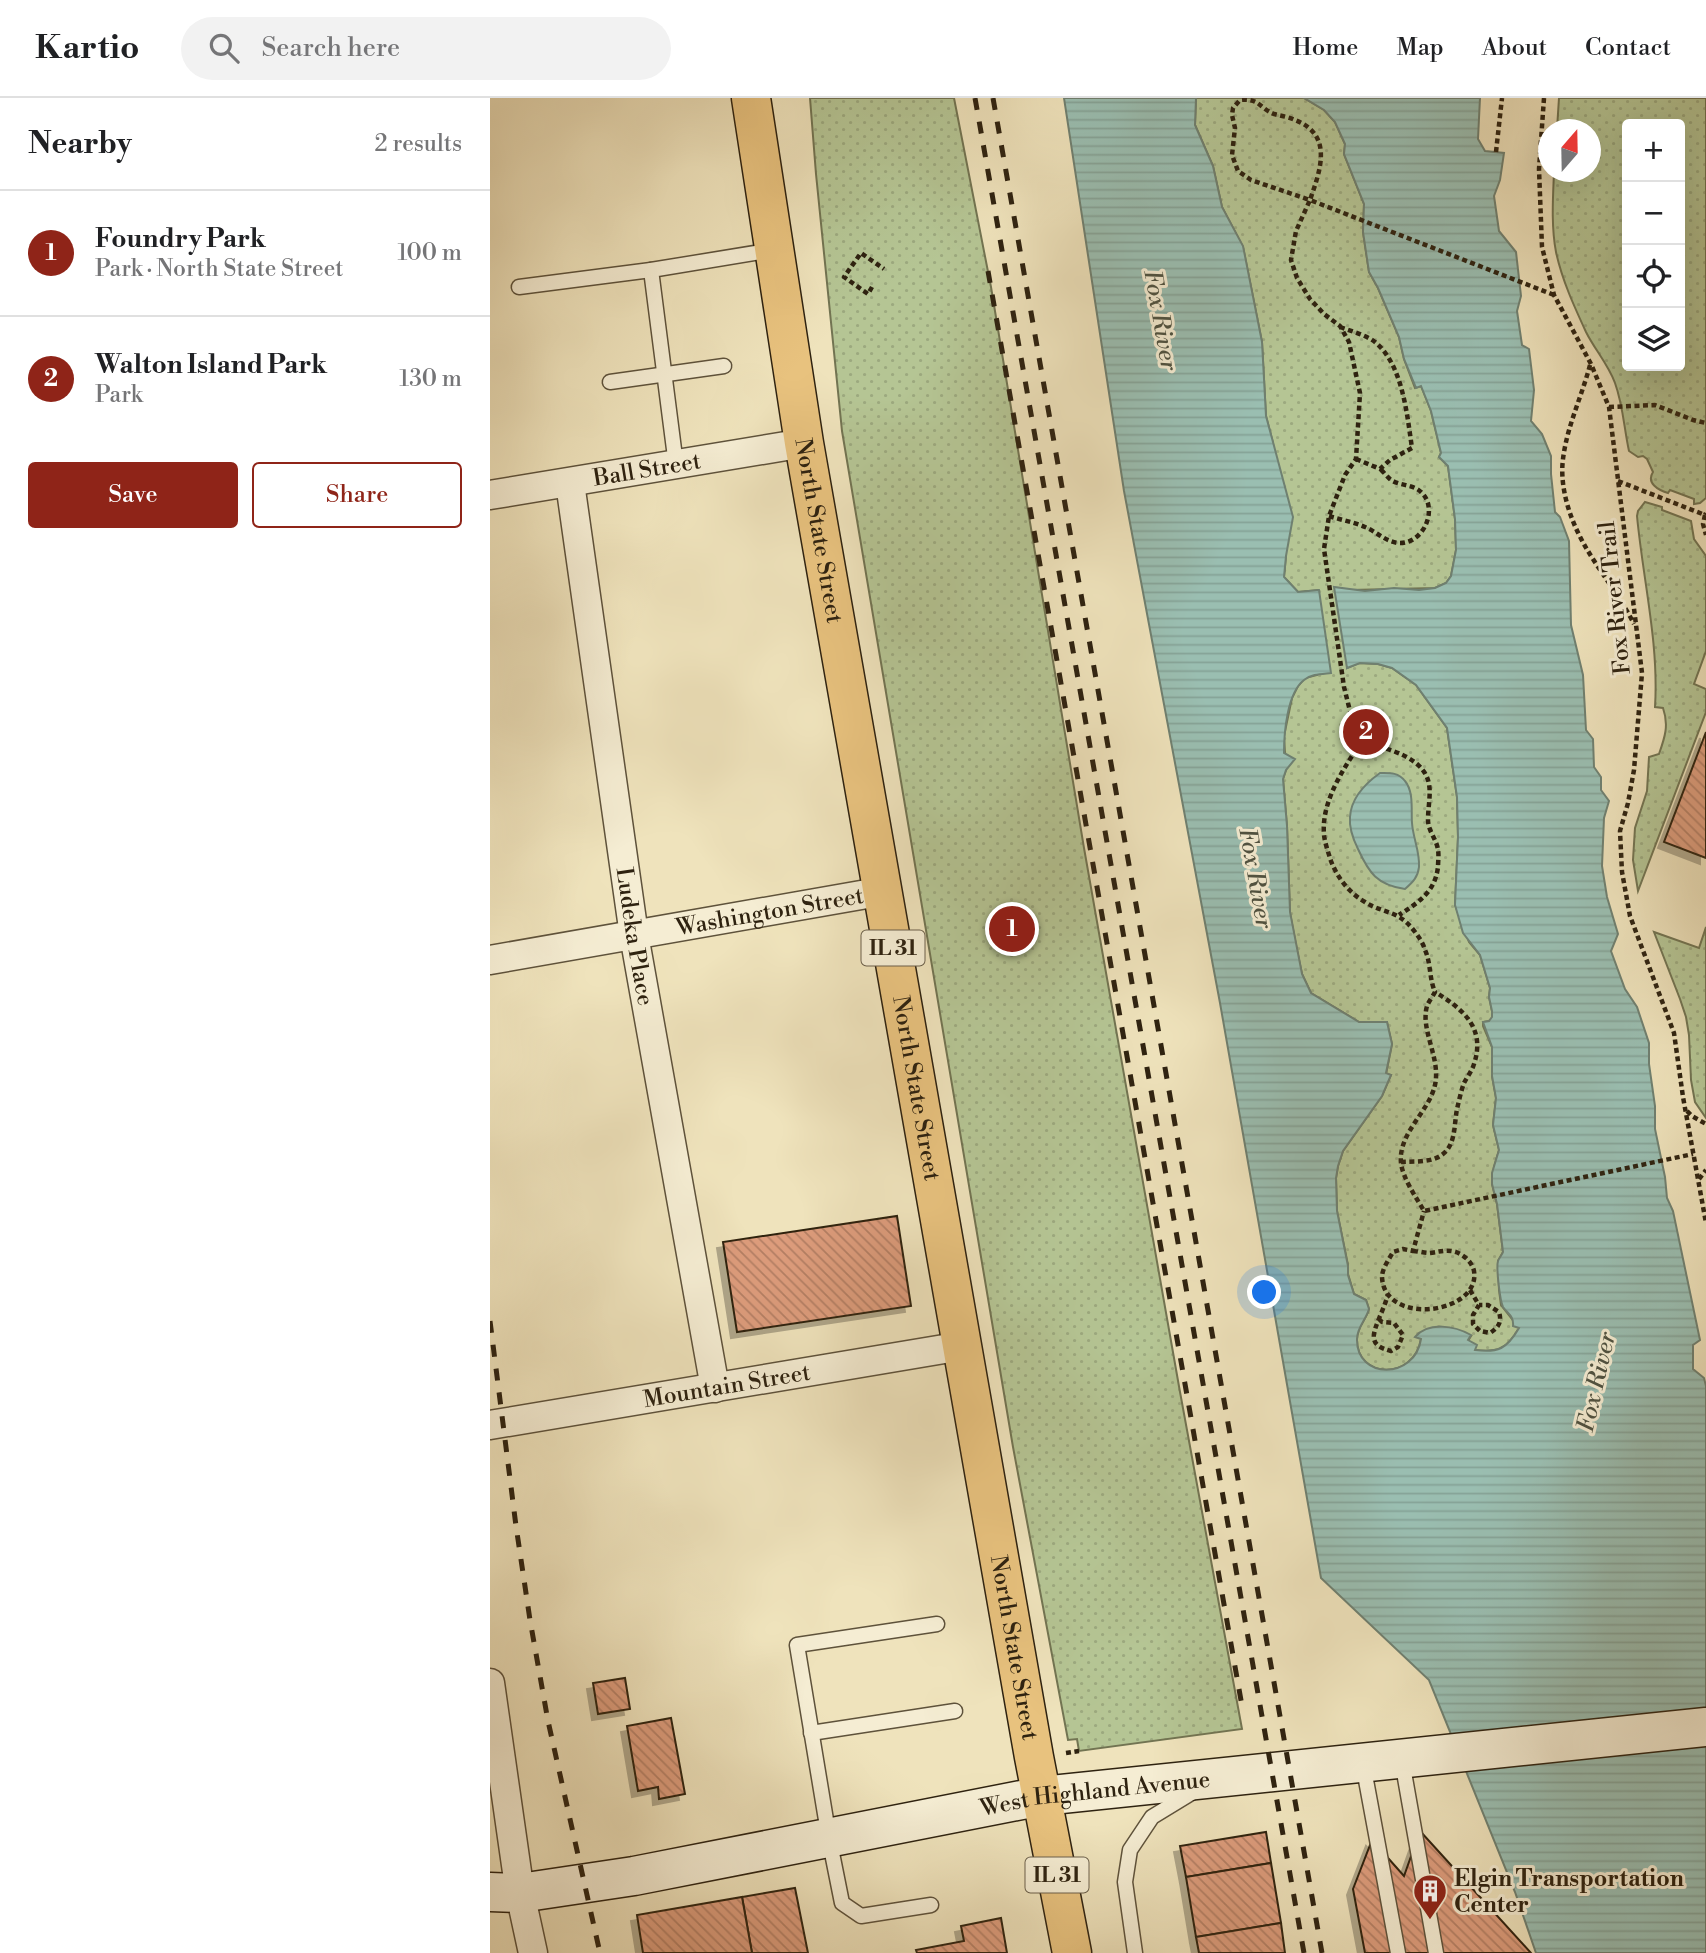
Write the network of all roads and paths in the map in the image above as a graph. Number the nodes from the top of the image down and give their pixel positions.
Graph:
1 (751, 98) edge
2 (1502, 98) edge
3 (1544, 98) edge
4 (1496, 152) dead end
5 (1310, 200) junction
6 (774, 250) junction
7 (884, 269) dead end
8 (651, 270) junction
9 (519, 287) dead end
10 (872, 287) dead end
11 (1554, 295) junction
12 (1340, 327) junction
13 (1591, 364) junction
14 (724, 366) dead end
15 (665, 375) junction
16 (610, 382) dead end
17 (1609, 407) junction
18 (1706, 423) edge
19 (804, 443) junction
20 (1356, 459) junction
21 (676, 465) junction
22 (1380, 468) junction
23 (1618, 481) junction
24 (570, 483) junction
25 (490, 495) edge
26 (1706, 514) edge
27 (1329, 516) junction
28 (1706, 535) edge
29 (1637, 629) junction
30 (1362, 741) junction
31 (884, 891) junction
32 (1399, 915) junction
33 (634, 935) junction
34 (490, 960) edge
35 (1435, 992) junction
36 (1685, 1109) junction
37 (1706, 1124) edge
38 (1693, 1154) junction
39 (1401, 1162) junction
40 (1706, 1170) edge
41 (1698, 1180) junction
42 (1424, 1211) junction
43 (1706, 1223) edge
44 (1413, 1251) junction
45 (1470, 1289) junction
46 (1388, 1293) junction
47 (1479, 1305) junction
48 (1379, 1318) junction
49 (961, 1346) junction
50 (715, 1388) junction
51 (490, 1425) edge
52 (937, 1624) dead end
53 (490, 1682) edge
54 (955, 1711) dead end
55 (1706, 1727) edge
56 (811, 1733) junction
57 (494, 1744) edge
58 (1412, 1758) junction
59 (1363, 1763) junction
60 (1215, 1778) junction
61 (1042, 1796) junction
62 (829, 1838) junction
63 (505, 1893) edge
64 (931, 1905) dead end
65 (533, 1953) edge
66 (1072, 1953) edge
67 (1135, 1953) edge
68 (1398, 1953) edge
69 (1436, 1953) edge

1 - 6 main road, North State Street / IL 31
2 - 4 path
3 - 11 path, Fox River Trail
5 - 5 path
5 - 11 path
5 - 12 path
6 - 8 lane
6 - 19 main road, North State Street / IL 31
7 - 10 path
8 - 9 lane
8 - 15 lane
11 - 13 path, Fox River Trail
12 - 20 path
12 - 22 path
13 - 17 path, Fox River Trail
13 - 29 path
14 - 15 lane
15 - 16 lane
15 - 21 lane
17 - 18 path
17 - 23 path, Fox River Trail
19 - 21 street, Ball Street
19 - 31 main road, North State Street / IL 31
20 - 22 path
20 - 27 path
21 - 24 street, Ball Street
22 - 27 path
23 - 26 path
23 - 29 path, Fox River Trail
24 - 25 street, Ball Street
24 - 33 street, Ludeka Place
26 - 28 path
27 - 30 path
29 - 36 path, Fox River Trail
30 - 32 path
30 - 32 path
31 - 33 street, Washington Street
31 - 49 main road, North State Street / IL 31
32 - 35 path
33 - 34 street, Washington Street
33 - 50 street, Ludeka Place
35 - 39 path
35 - 39 path
36 - 37 path
36 - 38 path, Fox River Trail
38 - 41 path, Fox River Trail
38 - 42 path
39 - 42 path
40 - 41 path
41 - 43 path, Fox River Trail
42 - 44 path
44 - 45 path
44 - 46 path
45 - 46 path
45 - 47 path
46 - 48 path
47 - 47 path
48 - 48 path
49 - 50 street, Mountain Street
49 - 61 main road, North State Street / IL 31
50 - 51 street, Mountain Street
52 - 56 lane
53 - 57 street
54 - 56 lane
55 - 58 main road, West Highland Avenue
56 - 62 lane
57 - 63 street
58 - 59 main road, West Highland Avenue
58 - 69 lane
59 - 60 main road, West Highland Avenue
59 - 68 lane
60 - 61 main road, West Highland Avenue
60 - 67 lane
61 - 62 main road, West Highland Avenue
61 - 66 main road, North State Street / IL 31
62 - 63 main road, West Highland Avenue
62 - 64 lane
63 - 65 street

